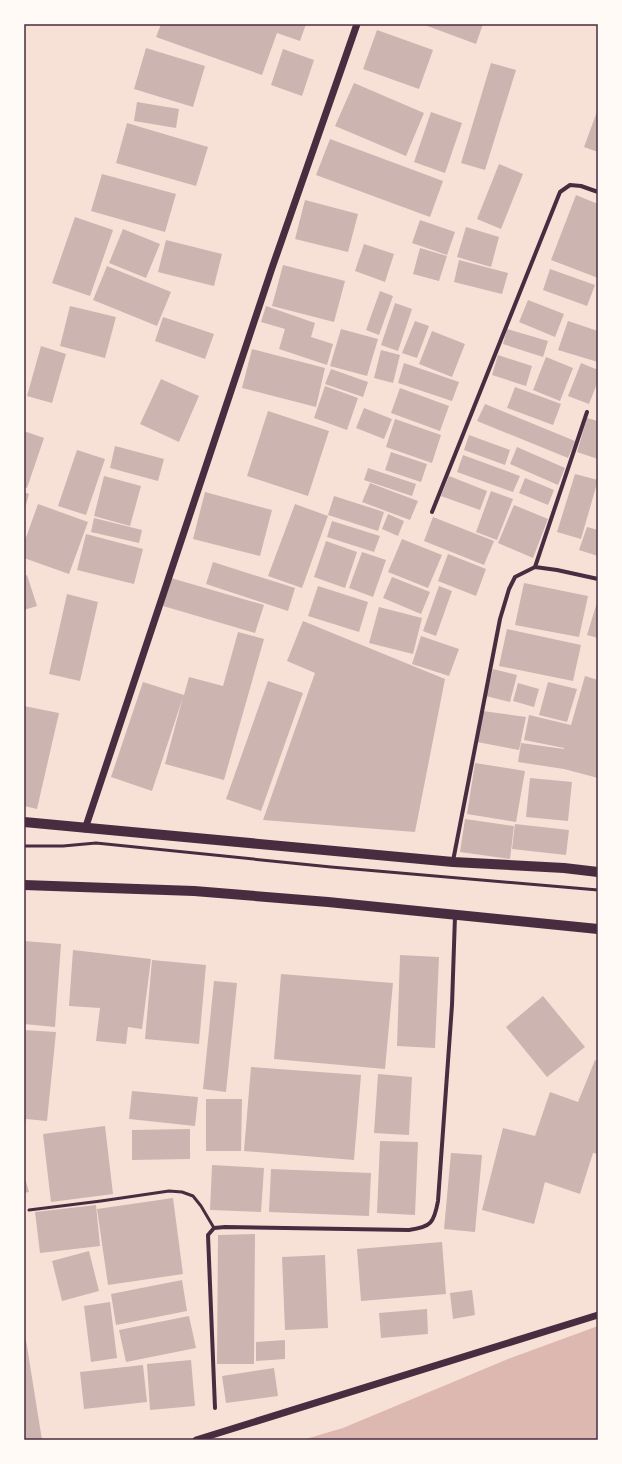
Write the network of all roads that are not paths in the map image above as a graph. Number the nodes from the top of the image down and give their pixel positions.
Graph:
1 (357, 24) edge
2 (598, 192) edge
3 (587, 412) dead end
4 (432, 512) dead end
5 (535, 567) junction
6 (598, 579) edge
7 (24, 822) edge
8 (85, 829) junction
9 (24, 846) edge
10 (453, 862) junction
11 (598, 872) edge
12 (24, 885) edge
13 (598, 890) edge
14 (456, 914) junction
15 (598, 929) edge
16 (29, 1210) dead end
17 (214, 1228) junction
18 (598, 1315) edge
19 (215, 1408) dead end
20 (196, 1440) edge

1 - 8 street
2 - 4 street
3 - 5 street
5 - 6 street
5 - 10 street
7 - 8 main road
8 - 10 main road
9 - 13 lane
10 - 11 main road
12 - 14 main road
14 - 15 main road
14 - 17 street
16 - 17 lane
17 - 19 street
18 - 20 street

